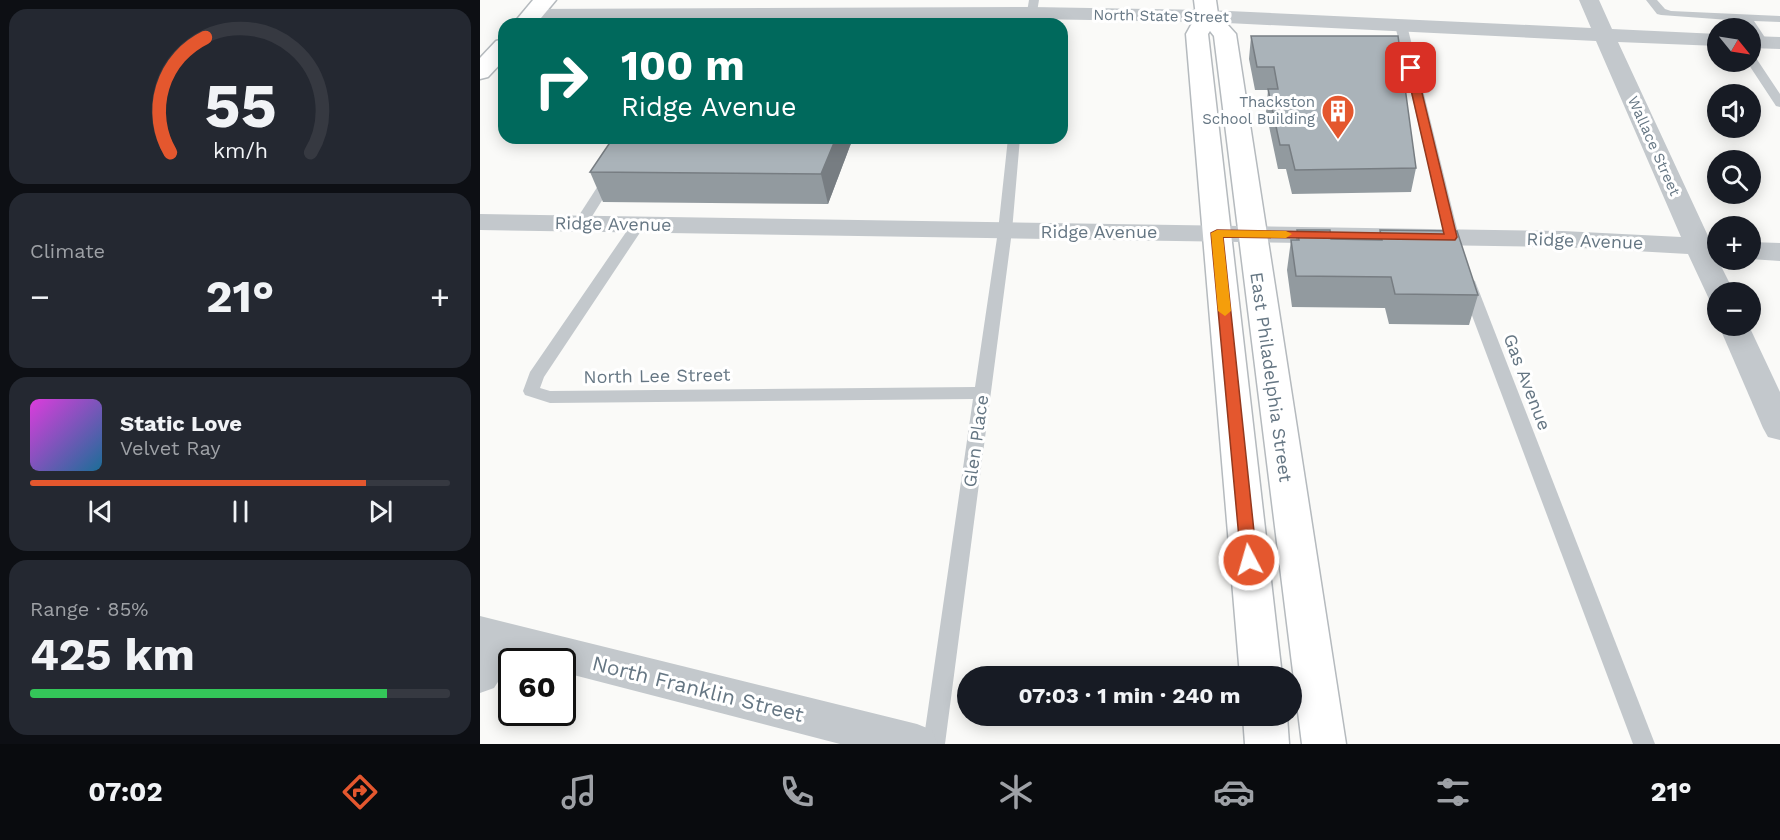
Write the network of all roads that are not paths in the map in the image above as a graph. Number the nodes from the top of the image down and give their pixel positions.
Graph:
1 (1589, 0) edge
2 (1651, 0) edge
3 (1206, 8) edge
4 (1032, 12) edge
5 (534, 13) edge
6 (1746, 17) joint
7 (660, 18) edge
8 (791, 18) edge
9 (1780, 19) edge
10 (1401, 25) junction
11 (1604, 35) junction
12 (1707, 40) edge
13 (1761, 46) edge
14 (493, 51) edge
15 (480, 72) edge
16 (1780, 103) edge
17 (631, 144) edge
18 (1013, 144) edge
19 (480, 222) edge
20 (582, 223) junction
21 (639, 225) junction
22 (1005, 231) junction
23 (1234, 233) junction
24 (1707, 245) edge
25 (1707, 247) edge
26 (1761, 251) edge
27 (1780, 252) edge
28 (1458, 256) junction
29 (1739, 336) edge
30 (982, 393) junction
31 (1780, 428) edge
32 (492, 637) edge
33 (1260, 666) edge
34 (480, 675) edge
35 (1266, 726) edge
36 (917, 744) edge
37 (934, 744) edge
38 (1268, 744) edge
39 (1324, 744) edge
40 (1644, 744) edge

1 - 11 street, Wallace Street
2 - 6 lane
3 - 4 street, North State Street
3 - 10 street, North State Street
3 - 23 main road, East Philadelphia Street
3 - 23 main road, East Philadelphia Street
4 - 8 street, North State Street
5 - 7 street, North State Street
6 - 9 lane
10 - 11 street, North State Street
10 - 28 lane, Gas Avenue
11 - 12 street, North State Street
11 - 24 street, Wallace Street
13 - 16 lane
14 - 15 main road
17 - 20 lane
18 - 22 lane, Glen Place
19 - 20 street, Ridge Avenue
20 - 21 street, Ridge Avenue
21 - 22 street, Ridge Avenue
21 - 30 lane, North Lee Street
22 - 23 street, Ridge Avenue
22 - 30 lane, Glen Place
23 - 28 street, Ridge Avenue
23 - 33 main road, East Philadelphia Street
23 - 39 main road, East Philadelphia Street
25 - 28 street, Ridge Avenue
26 - 27 street
28 - 40 lane, Gas Avenue
29 - 31 street
30 - 37 lane, Glen Place
32 - 34 street
32 - 36 street, North Franklin Street
35 - 38 main road

